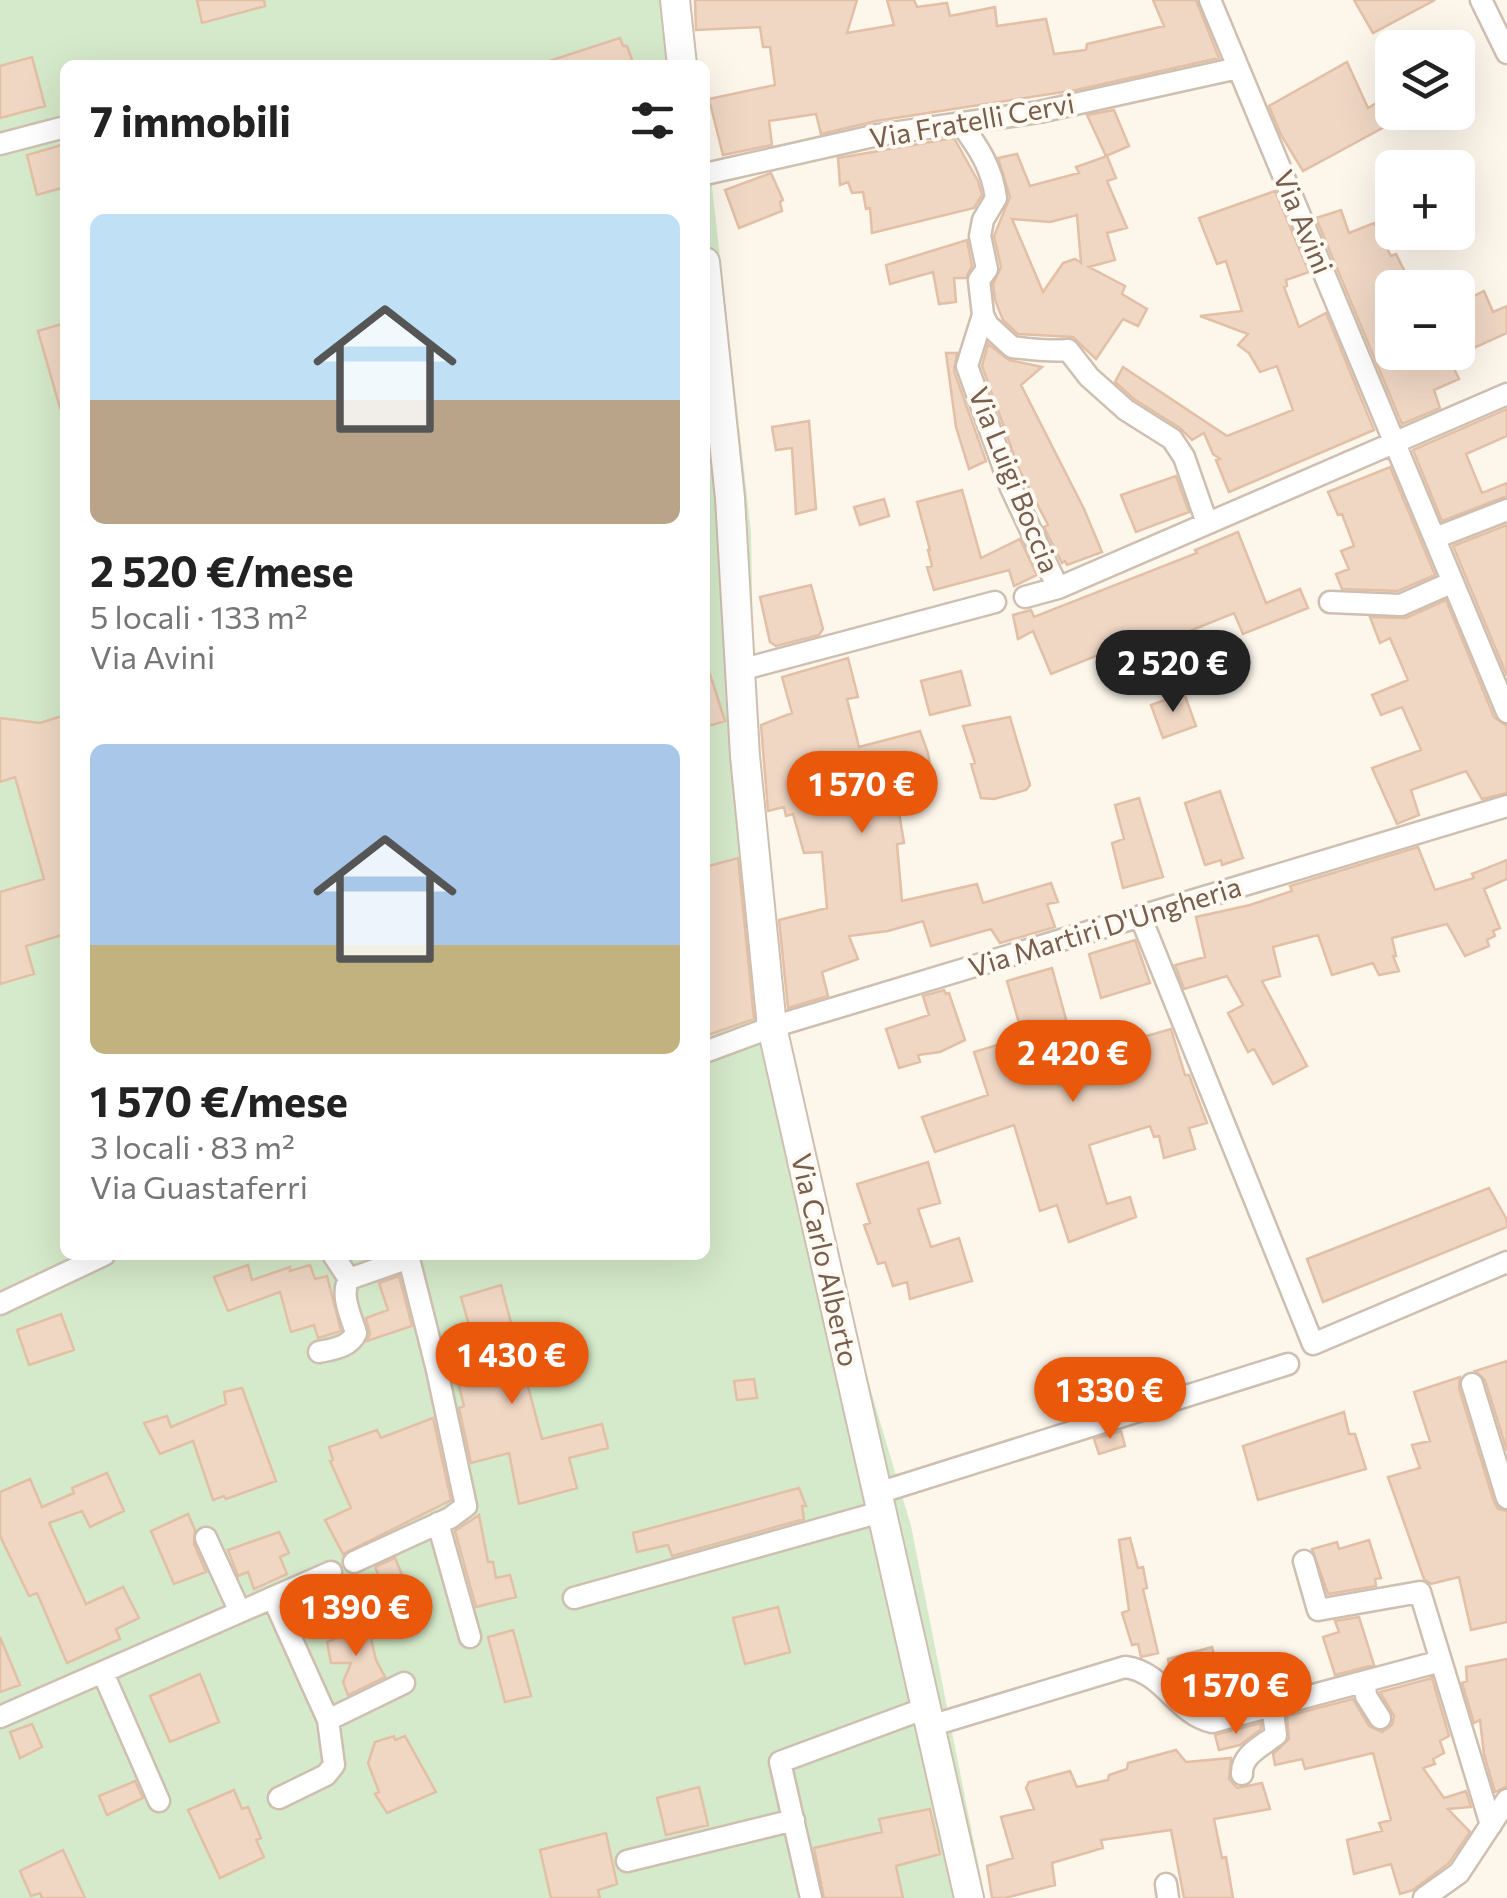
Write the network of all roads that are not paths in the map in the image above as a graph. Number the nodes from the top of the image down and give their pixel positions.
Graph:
1 (675, 0) edge
2 (1210, 0) edge
3 (1482, 0) edge
4 (1507, 53) edge
5 (681, 60) edge
6 (1238, 68) junction
7 (961, 124) junction
8 (60, 127) edge
9 (0, 144) edge
10 (710, 173) edge
11 (710, 309) edge
12 (982, 315) junction
13 (1507, 394) edge
14 (1394, 444) junction
15 (1507, 510) edge
16 (1207, 524) junction
17 (1435, 538) junction
18 (1453, 582) junction
19 (1058, 588) junction
20 (1025, 597) dead end
21 (994, 602) dead end
22 (1330, 602) dead end
23 (740, 670) junction
24 (1507, 712) edge
25 (1507, 806) edge
26 (1141, 918) junction
27 (772, 1028) junction
28 (710, 1050) edge
29 (93, 1260) edge
30 (337, 1260) edge
31 (399, 1260) edge
32 (410, 1260) edge
33 (1507, 1262) edge
34 (349, 1279) junction
35 (0, 1304) edge
36 (319, 1352) dead end
37 (1288, 1364) dead end
38 (1472, 1384) dead end
39 (1507, 1498) edge
40 (879, 1503) junction
41 (438, 1523) junction
42 (206, 1538) dead end
43 (1304, 1561) dead end
44 (354, 1562) dead end
45 (331, 1572) dead end
46 (273, 1598) junction
47 (574, 1598) dead end
48 (240, 1612) junction
49 (470, 1637) dead end
50 (1440, 1661) junction
51 (102, 1672) junction
52 (404, 1683) dead end
53 (1365, 1683) junction
54 (1272, 1705) junction
55 (928, 1717) junction
56 (0, 1718) edge
57 (1380, 1718) dead end
58 (328, 1720) junction
59 (1242, 1774) dead end
60 (279, 1798) dead end
61 (1507, 1800) edge
62 (159, 1801) dead end
63 (794, 1820) junction
64 (1491, 1825) junction
65 (627, 1861) dead end
66 (811, 1898) edge
67 (970, 1898) edge
68 (1424, 1898) edge

1 - 5 street
2 - 6 street, Via Avini
3 - 4 street
6 - 7 street, Via Fratelli Cervi
6 - 14 street, Via Avini
7 - 10 street, Via Fratelli Cervi
7 - 12 street, Via Luigi Boccia
8 - 9 street
11 - 23 street, Via Carlo Alberto
12 - 16 street, Via Luigi Boccia
12 - 19 street, Via Luigi Boccia
13 - 14 street
14 - 16 street
14 - 17 street, Via Avini
15 - 17 street
16 - 19 street
17 - 18 street, Via Avini
18 - 22 street
18 - 24 street, Via Avini
19 - 20 street
21 - 23 street
23 - 27 street, Via Carlo Alberto
25 - 26 street, Via Martiri D'Ungheria
26 - 27 street, Via Martiri D'Ungheria
26 - 33 street
27 - 28 street, Via Martiri D'Ungheria
27 - 40 street, Via Carlo Alberto
29 - 35 street
30 - 34 street
31 - 34 street
32 - 41 street
34 - 36 street
37 - 40 street
38 - 39 street
40 - 47 street
40 - 55 street, Via Carlo Alberto
41 - 44 street
41 - 49 street
42 - 48 street
43 - 50 street
45 - 46 street
46 - 48 street
46 - 58 street
48 - 51 street
50 - 53 street
50 - 64 street
51 - 56 street
51 - 62 street
52 - 58 street
53 - 54 street
53 - 57 street
54 - 55 street
54 - 59 street
55 - 63 street
55 - 67 street, Via Carlo Alberto
58 - 60 street
61 - 64 street
63 - 65 street
63 - 66 street
64 - 68 street

